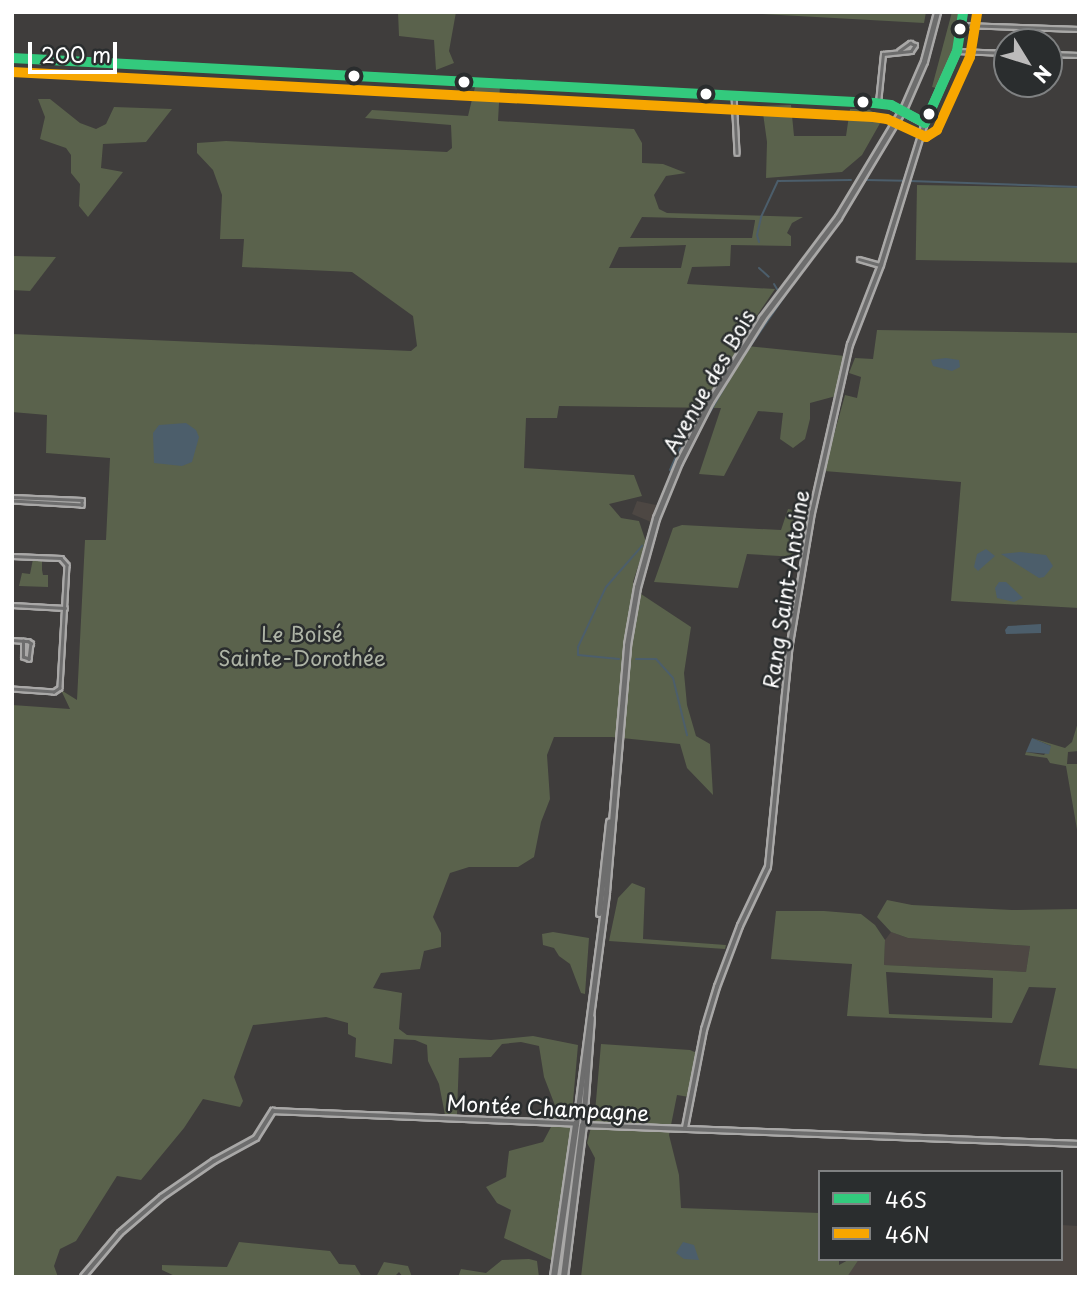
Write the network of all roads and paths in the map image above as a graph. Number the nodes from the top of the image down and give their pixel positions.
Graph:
1 (937, 12) edge
2 (963, 12) edge
3 (962, 26) junction
4 (1079, 29) edge
5 (899, 51) dead end
6 (957, 51) junction
7 (993, 52) edge
8 (12, 58) edge
9 (734, 95) junction
10 (878, 103) junction
11 (901, 110) junction
12 (925, 123) junction
13 (737, 153) dead end
14 (859, 258) dead end
15 (881, 265) junction
16 (12, 499) edge
17 (12, 556) edge
18 (12, 605) edge
19 (65, 608) junction
20 (12, 640) edge
21 (23, 641) junction
22 (12, 689) edge
23 (580, 1124) junction
24 (685, 1128) junction
25 (1079, 1144) edge
26 (83, 1277) edge
27 (554, 1277) edge
28 (565, 1277) edge

1 - 11 main road, Avenue des Bois
2 - 3 street, Rang Saint-Antoine
3 - 4 street
3 - 6 street, Rang Saint-Antoine
5 - 10 street
6 - 7 street
6 - 12 street, Rang Saint-Antoine
8 - 9 street
9 - 10 street
9 - 13 street
10 - 11 street
11 - 12 street
11 - 23 main road, Avenue des Bois
12 - 15 street, Rang Saint-Antoine
14 - 15 street
15 - 24 street, Rang Saint-Antoine
16 - 16 street
17 - 19 street
18 - 19 street
19 - 22 street
20 - 21 street
21 - 21 street
23 - 24 street, Montée Champagne
23 - 26 street, Montée Champagne
23 - 27 highway
23 - 28 highway
24 - 25 street, Montée Champagne

